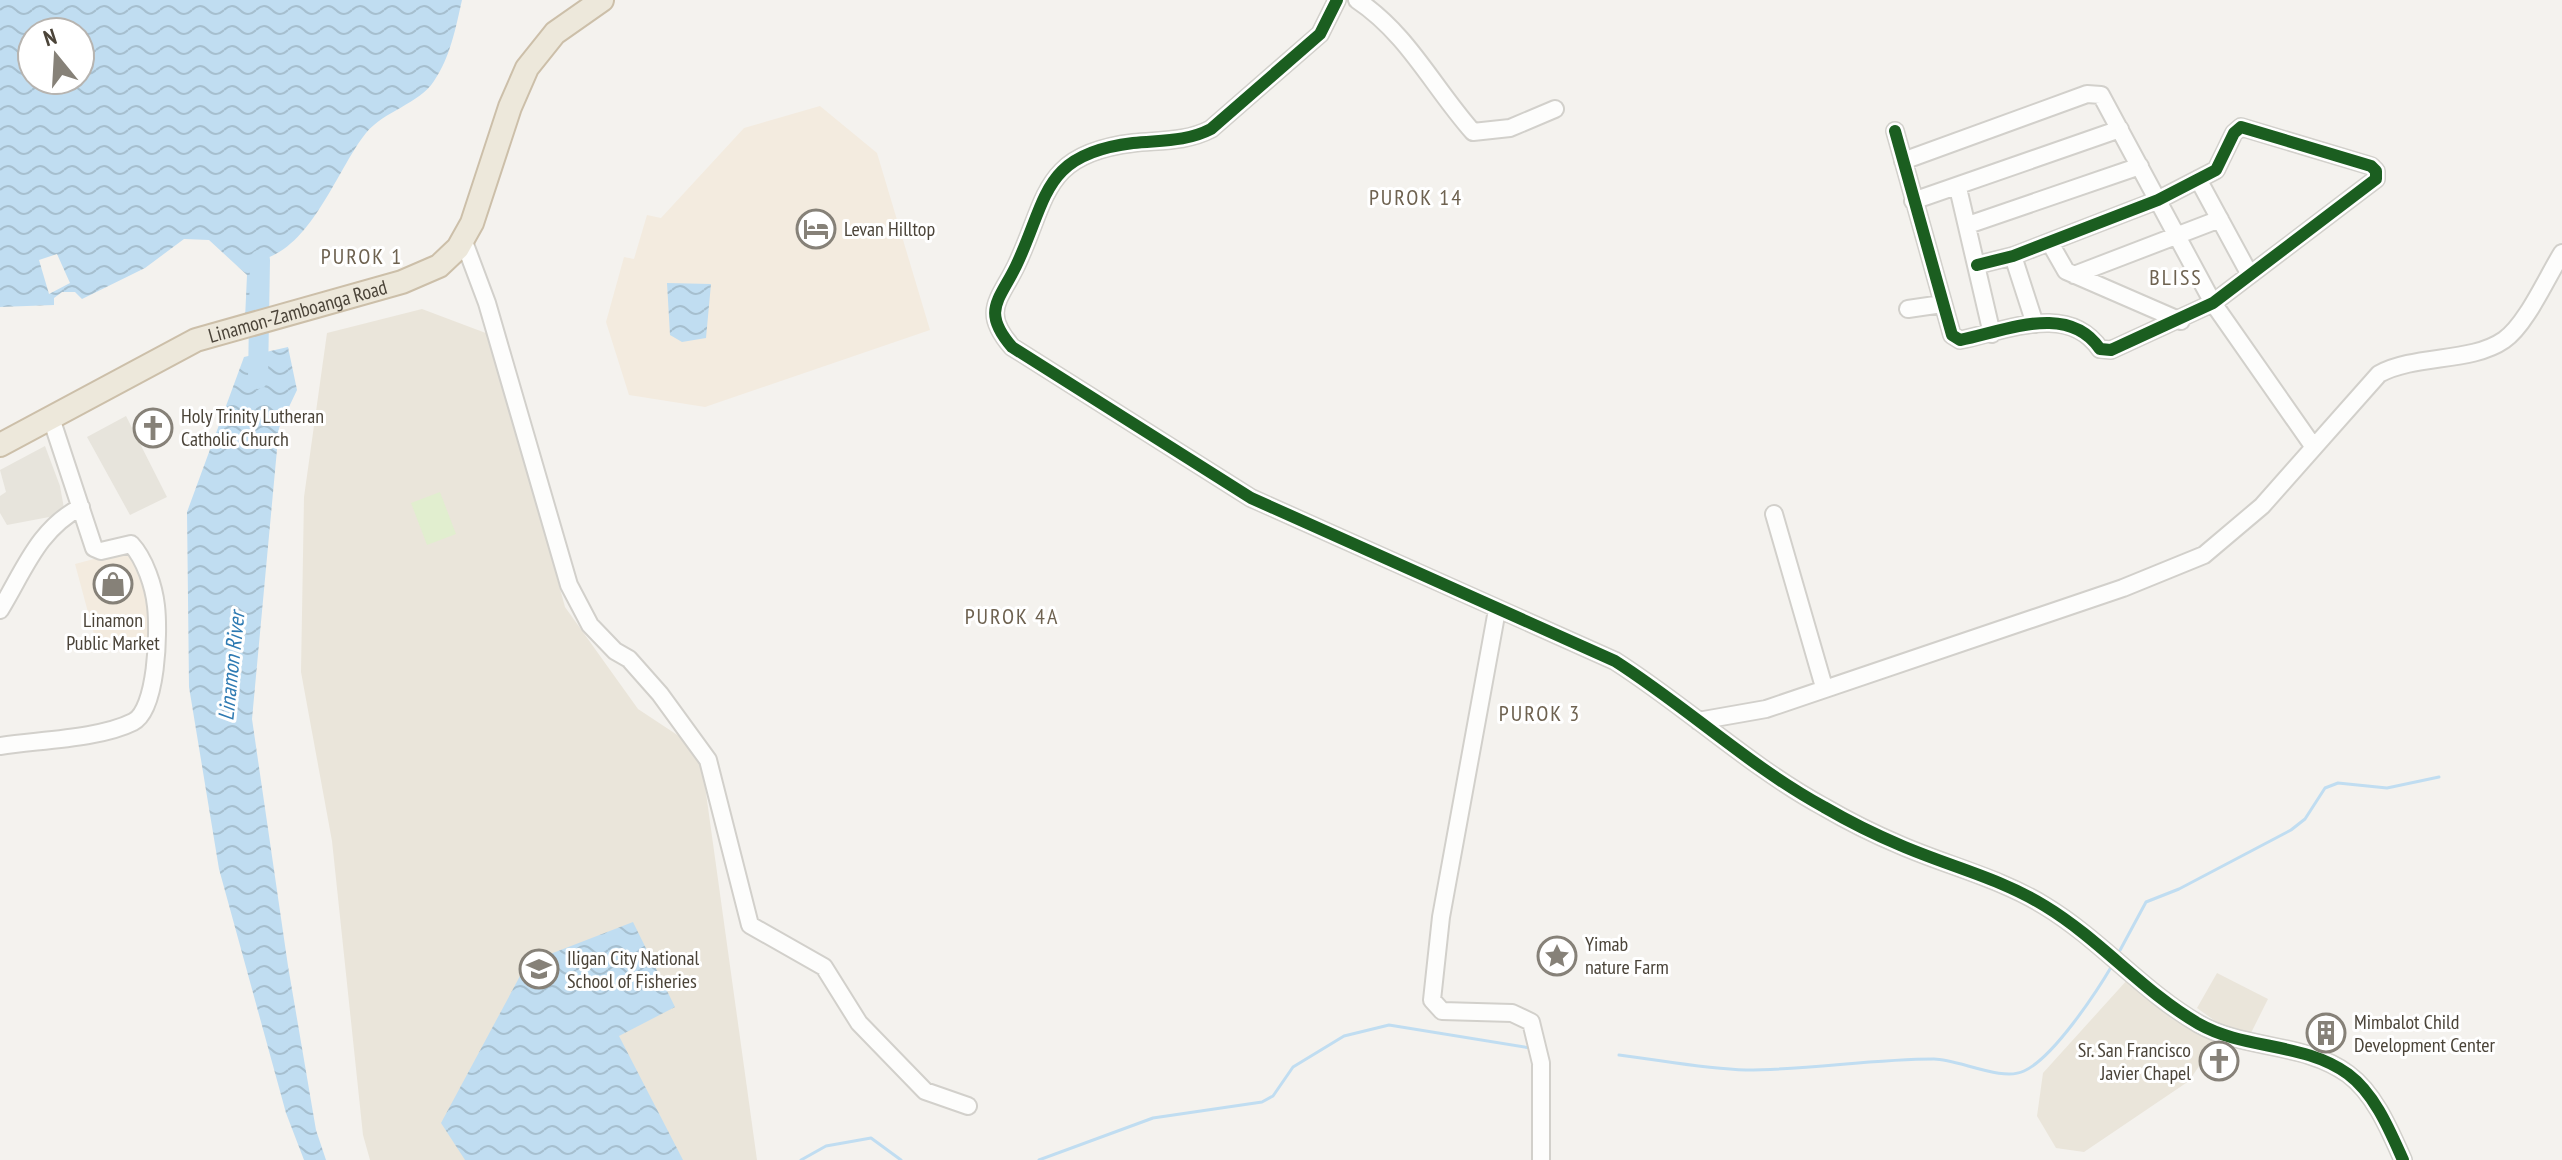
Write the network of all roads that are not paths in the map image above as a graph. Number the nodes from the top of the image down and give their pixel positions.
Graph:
1 (602, 0) edge
2 (1337, 0) edge
3 (1357, 0) edge
4 (1555, 109) dead end
5 (2120, 129) junction
6 (1895, 131) dead end
7 (1903, 161) junction
8 (2140, 166) junction
9 (2198, 179) junction
10 (1958, 188) junction
11 (2158, 200) junction
12 (1913, 201) junction
13 (2220, 219) junction
14 (1968, 225) junction
15 (2178, 236) junction
16 (463, 239) junction
17 (2050, 243) junction
18 (2562, 253) edge
19 (2013, 256) junction
20 (1977, 265) junction
21 (2074, 275) junction
22 (2250, 275) junction
23 (2213, 303) junction
24 (1942, 304) junction
25 (1908, 309) dead end
26 (2181, 321) junction
27 (2035, 324) junction
28 (1992, 334) junction
29 (51, 418) junction
30 (0, 445) edge
31 (2313, 446) junction
32 (81, 507) junction
33 (1774, 514) dead end
34 (0, 610) edge
35 (1497, 610) junction
36 (1824, 687) junction
37 (1698, 721) junction
38 (0, 746) edge
39 (968, 1106) dead end
40 (1541, 1160) edge
41 (2403, 1160) edge

1 - 16 highway, Linamon-Zamboanga Road
2 - 35 street
3 - 4 street
5 - 7 street
5 - 8 street
5 - 10 street
6 - 7 street
7 - 12 street
8 - 11 street
8 - 14 street
9 - 11 street
9 - 13 street
9 - 22 street
10 - 12 street
10 - 14 street
11 - 15 street
11 - 17 street
12 - 24 street
13 - 15 street
13 - 22 street
14 - 20 street
15 - 21 street
15 - 23 street
16 - 29 highway, Linamon-Zamboanga Road
16 - 39 street
17 - 19 street
17 - 21 street
18 - 31 street
19 - 20 street
19 - 27 street
20 - 28 street
21 - 26 street
22 - 23 street
23 - 26 street
23 - 31 street
24 - 25 street
24 - 28 street
26 - 27 street
27 - 28 street
29 - 30 highway, Linamon-Zamboanga Road
29 - 32 street
31 - 36 street
32 - 34 street
32 - 38 street
33 - 36 street
35 - 37 street
35 - 40 street
36 - 37 street
37 - 41 street

